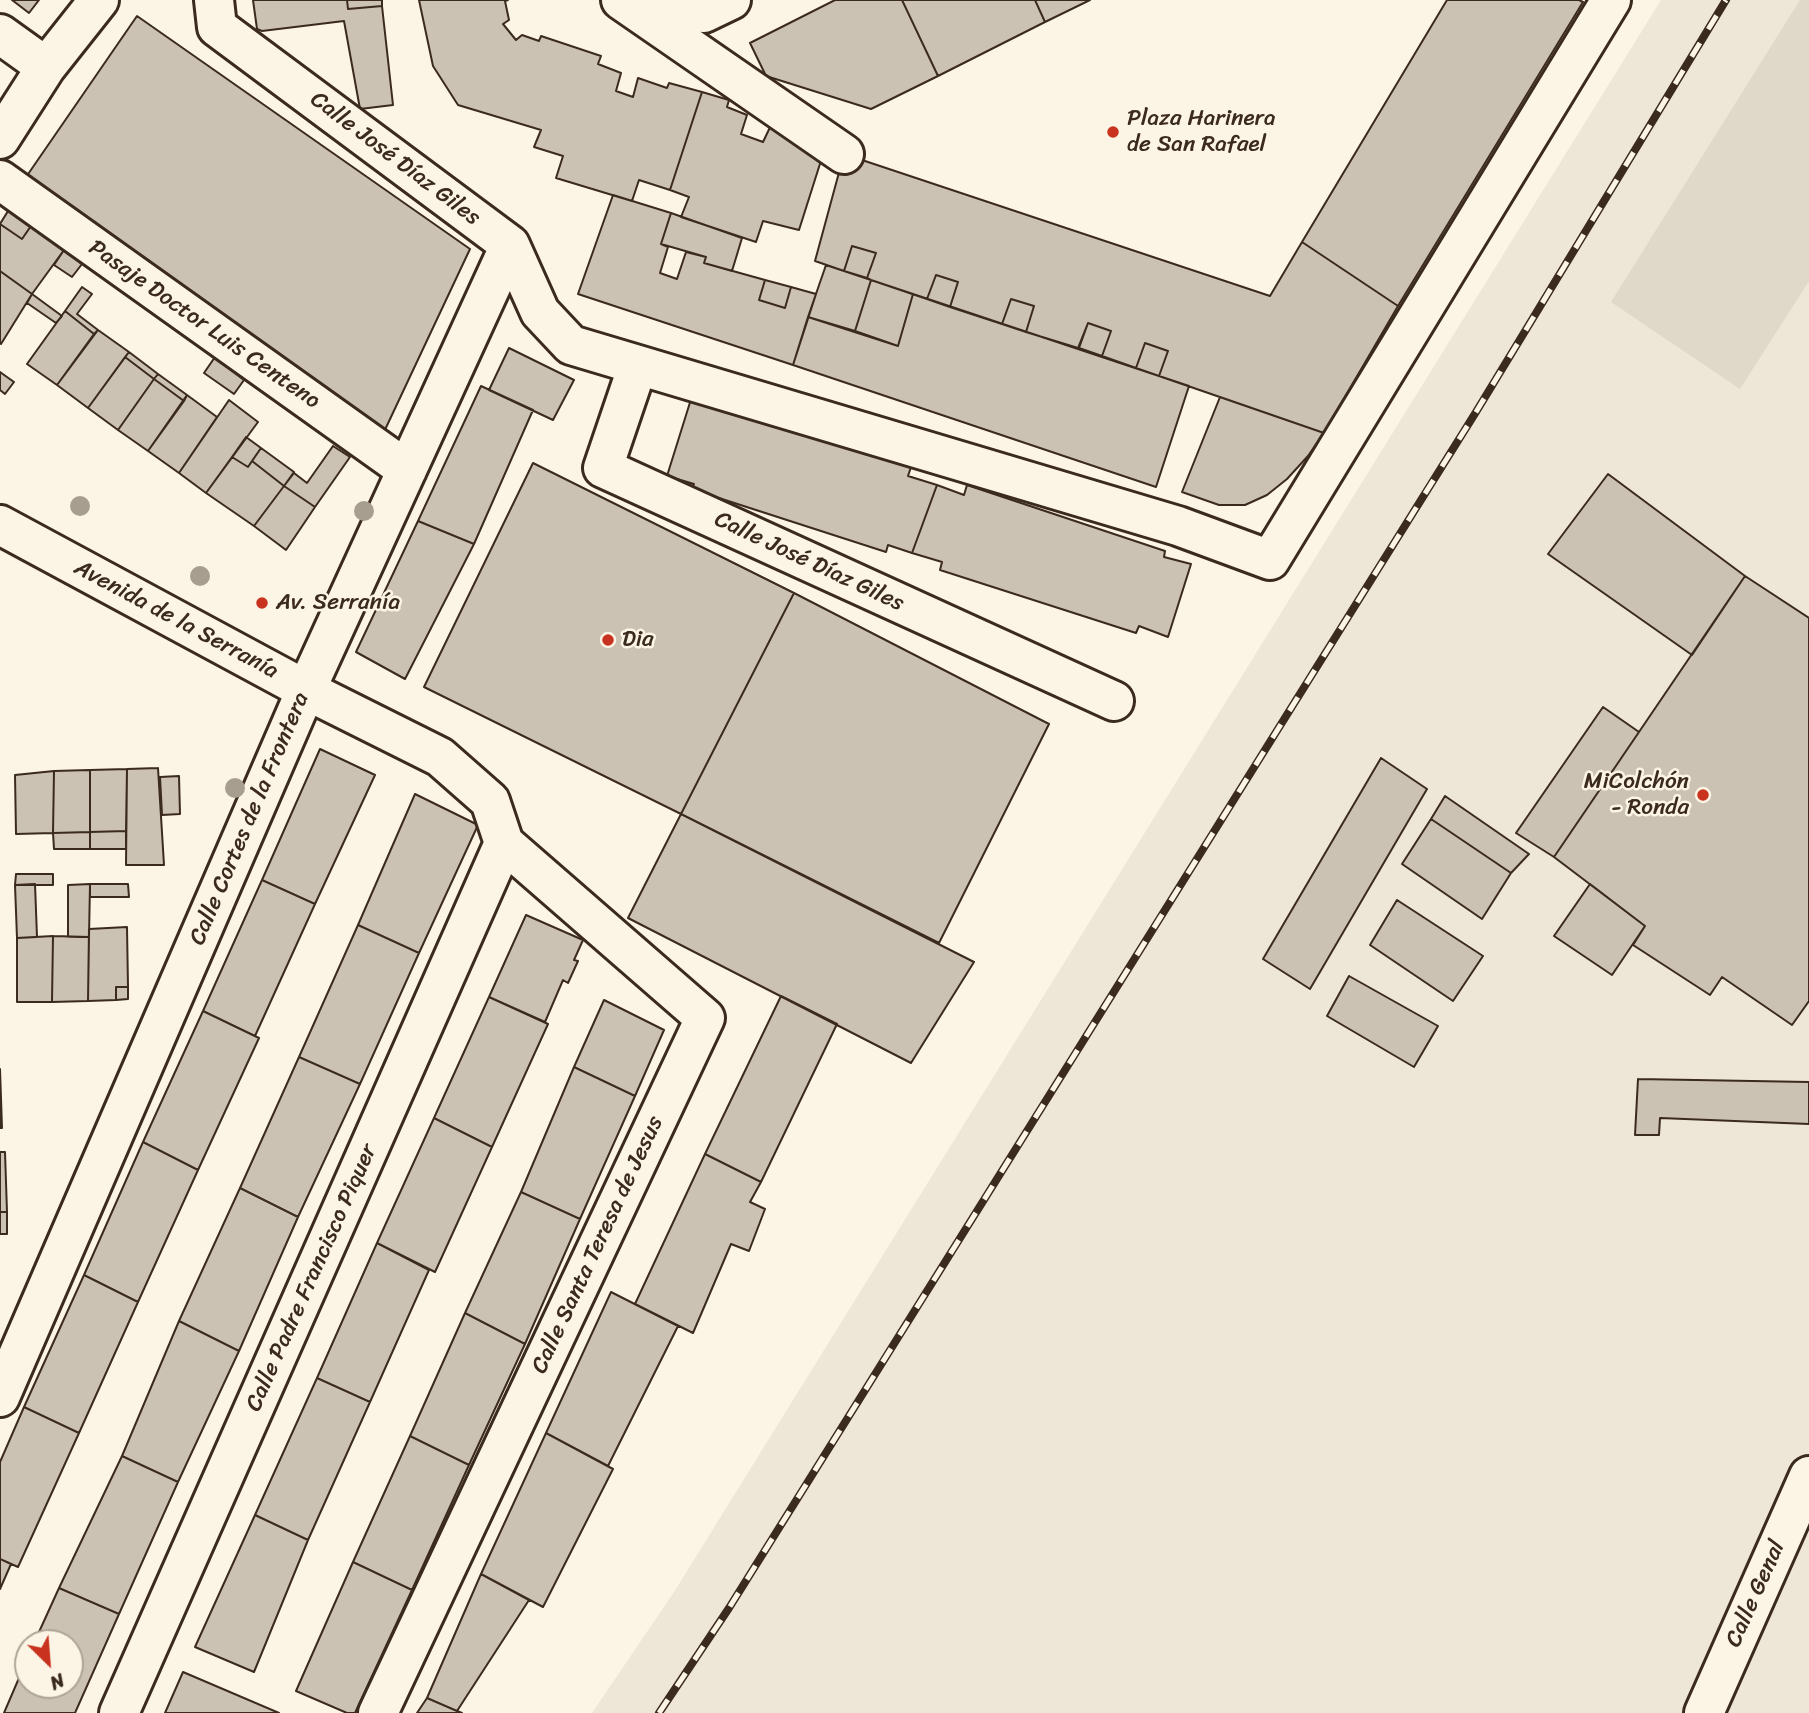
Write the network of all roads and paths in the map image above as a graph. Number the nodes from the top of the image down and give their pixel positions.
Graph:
1 (99, 0) edge
2 (214, 0) edge
3 (621, 0) edge
4 (647, 0) edge
5 (731, 0) edge
6 (1611, 0) edge
7 (0, 34) edge
8 (46, 67) junction
9 (0, 139) edge
10 (844, 154) dead end
11 (0, 180) edge
12 (510, 245) junction
13 (638, 365) junction
14 (407, 470) junction
15 (0, 525) edge
16 (306, 690) junction
17 (1114, 701) dead end
18 (504, 844) junction
19 (0, 1397) edge
20 (1809, 1477) edge
21 (119, 1713) edge
22 (378, 1713) edge
23 (1704, 1713) edge

1 - 8 street
2 - 12 street, Calle José Díaz Giles
3 - 10 street
4 - 5 street
6 - 13 street, Calle José Díaz Giles
7 - 8 street
8 - 9 street
11 - 14 street, Pasaje Doctor Luis Centeno
12 - 13 street, Calle José Díaz Giles
12 - 14 street, Calle Cortes de la Frontera
13 - 17 street, Calle José Díaz Giles
14 - 16 street, Calle Cortes de la Frontera
15 - 16 street, Avenida de la Serranía
16 - 18 street, Avenida de la Serranía
16 - 19 street, Calle Cortes de la Frontera
18 - 21 street, Calle Padre Francisco Piquer
18 - 22 street, Calle Santa Teresa de Jesus
20 - 23 street, Calle Genal

